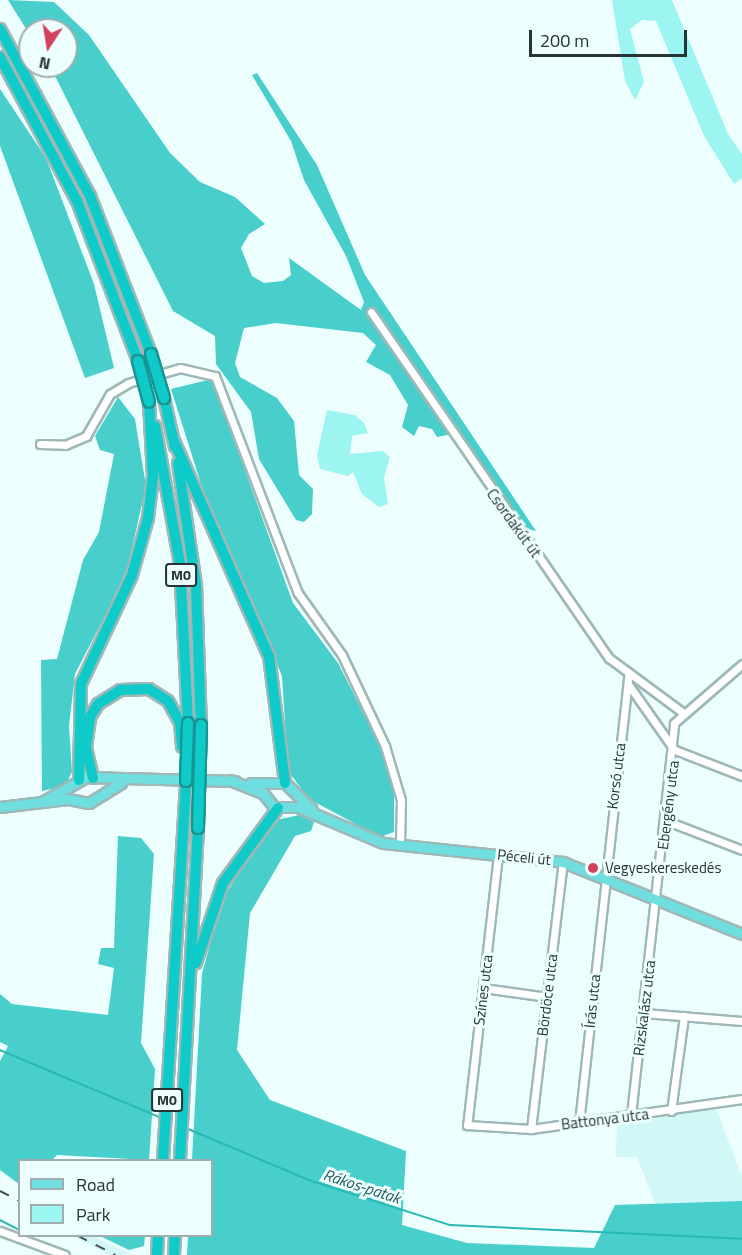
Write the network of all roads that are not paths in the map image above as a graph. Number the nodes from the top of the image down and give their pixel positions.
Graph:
1 (0, 29) edge
2 (0, 57) edge
3 (371, 312) dead end
4 (149, 402) junction
5 (174, 441) junction
6 (40, 444) dead end
7 (742, 664) edge
8 (628, 673) junction
9 (627, 684) junction
10 (682, 712) junction
11 (675, 750) junction
12 (742, 776) edge
13 (94, 779) junction
14 (230, 780) junction
15 (126, 781) junction
16 (186, 781) junction
17 (77, 783) junction
18 (285, 783) junction
19 (271, 787) junction
20 (294, 792) junction
21 (99, 795) junction
22 (268, 798) junction
23 (79, 800) junction
24 (42, 802) junction
25 (0, 807) edge
26 (283, 807) junction
27 (326, 818) junction
28 (667, 821) junction
29 (400, 845) junction
30 (742, 850) edge
31 (498, 855) junction
32 (563, 862) junction
33 (606, 880) junction
34 (657, 901) junction
35 (742, 934) edge
36 (483, 988) junction
37 (547, 997) junction
38 (189, 1004) junction
39 (644, 1014) junction
40 (684, 1016) junction
41 (742, 1021) edge
42 (742, 1099) edge
43 (671, 1111) junction
44 (631, 1115) junction
45 (579, 1123) junction
46 (467, 1125) joint
47 (531, 1129) junction
48 (163, 1159) edge
49 (180, 1159) edge
50 (0, 1231) edge
51 (158, 1237) edge
52 (175, 1237) edge
53 (65, 1255) edge
54 (157, 1255) edge
55 (174, 1255) edge

1 - 5 highway, M0, bridge
2 - 4 highway, M0, bridge
3 - 8 street, Csordakút út
4 - 16 highway, M0, bridge
4 - 17 highway
5 - 18 highway
5 - 38 highway, M0, bridge
6 - 29 street
7 - 10 street
8 - 9 street, Korsó utca
8 - 10 street, Csordakút út
9 - 11 street
9 - 33 street, Korsó utca
10 - 11 street, Ebergény utca
11 - 12 street
11 - 28 street, Ebergény utca
13 - 15 main road
13 - 16 highway, bridge
13 - 17 main road
13 - 21 main road
14 - 15 main road
14 - 19 main road
14 - 22 main road
15 - 21 main road
16 - 48 highway, M0
17 - 23 main road
17 - 24 main road
18 - 19 main road
18 - 20 main road
19 - 22 main road
20 - 26 main road
20 - 27 main road
21 - 23 main road
22 - 26 main road
23 - 24 main road
24 - 25 main road
26 - 27 main road
26 - 38 highway
27 - 29 main road, Péceli út
28 - 30 street
28 - 34 street, Ebergény utca
29 - 31 main road, Péceli út
31 - 32 main road, Péceli út
31 - 36 street, Színes utca
32 - 33 main road, Péceli út
32 - 37 street, Bördöce utca
33 - 34 main road, Péceli út
33 - 45 street, Írás utca
34 - 35 main road, Péceli út
34 - 39 street, Rizskalász utca
36 - 37 street
36 - 46 street, Színes utca
37 - 47 street, Bördöce utca
38 - 49 highway, M0
39 - 40 street
39 - 44 street, Rizskalász utca
40 - 41 street
40 - 43 street
42 - 43 street, Battonya utca
43 - 44 street, Battonya utca
44 - 45 street, Battonya utca
45 - 47 street, Battonya utca
46 - 47 street, Battonya utca
50 - 53 street
51 - 54 highway
52 - 55 highway

